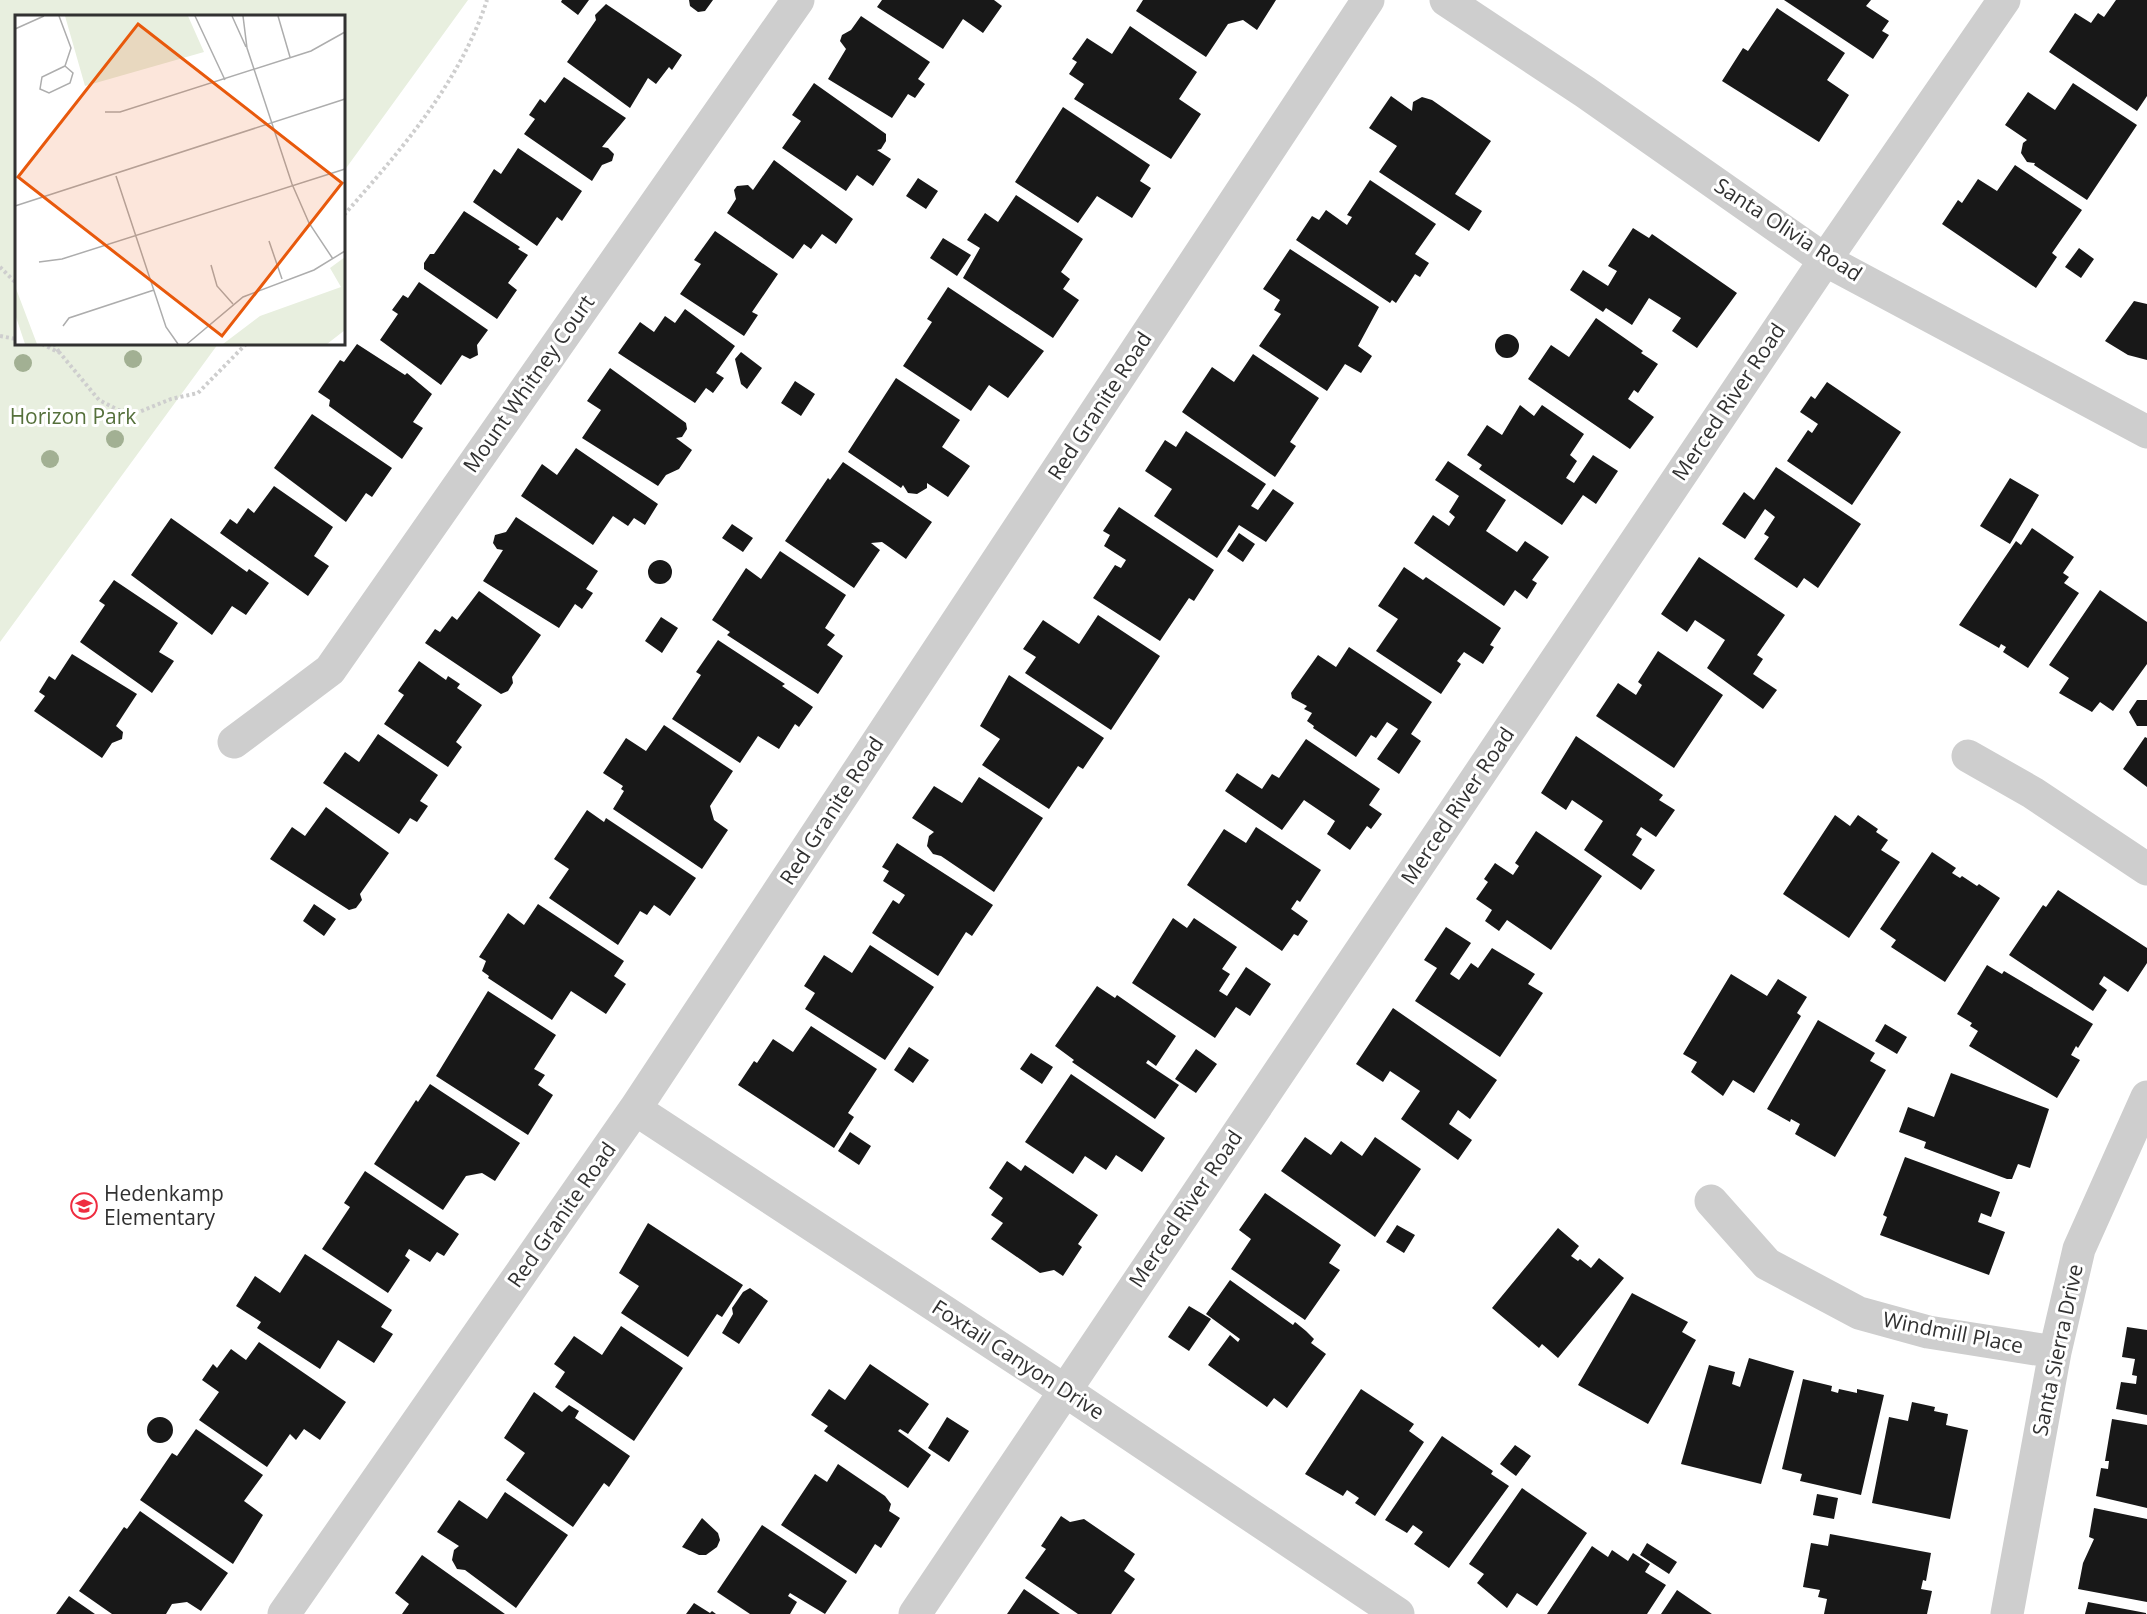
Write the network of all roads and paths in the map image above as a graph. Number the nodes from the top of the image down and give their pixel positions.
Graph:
1 (487, 0) edge
2 (798, 0) edge
3 (1368, 0) edge
4 (1446, 0) edge
5 (2004, 0) edge
6 (345, 215) edge
7 (1825, 260) junction
8 (0, 267) edge
9 (15, 282) edge
10 (0, 336) edge
11 (15, 339) edge
12 (44, 345) edge
13 (55, 345) edge
14 (245, 345) edge
15 (60, 352) junction
16 (2147, 432) edge
17 (234, 742) dead end
18 (1968, 756) dead end
19 (2147, 869) edge
20 (2147, 1097) edge
21 (635, 1109) junction
22 (1711, 1201) dead end
23 (2055, 1352) junction
24 (1064, 1390) junction
25 (284, 1614) edge
26 (915, 1614) edge
27 (1398, 1614) edge
28 (2007, 1614) edge

1 - 6 path
2 - 17 street, Mount Whitney Court
3 - 21 street, Red Granite Road
4 - 7 street, Santa Olivia Road
5 - 7 street, Merced River Road
7 - 16 street, Santa Olivia Road
7 - 24 street, Merced River Road
8 - 9 path
10 - 11 path
12 - 15 path
13 - 15 path
14 - 15 path
18 - 19 street
20 - 23 street, Santa Sierra Drive
21 - 24 street, Foxtail Canyon Drive
21 - 25 street, Red Granite Road
22 - 23 street, Windmill Place
23 - 28 street, Santa Sierra Drive
24 - 26 street, Merced River Road
24 - 27 street, Foxtail Canyon Drive

